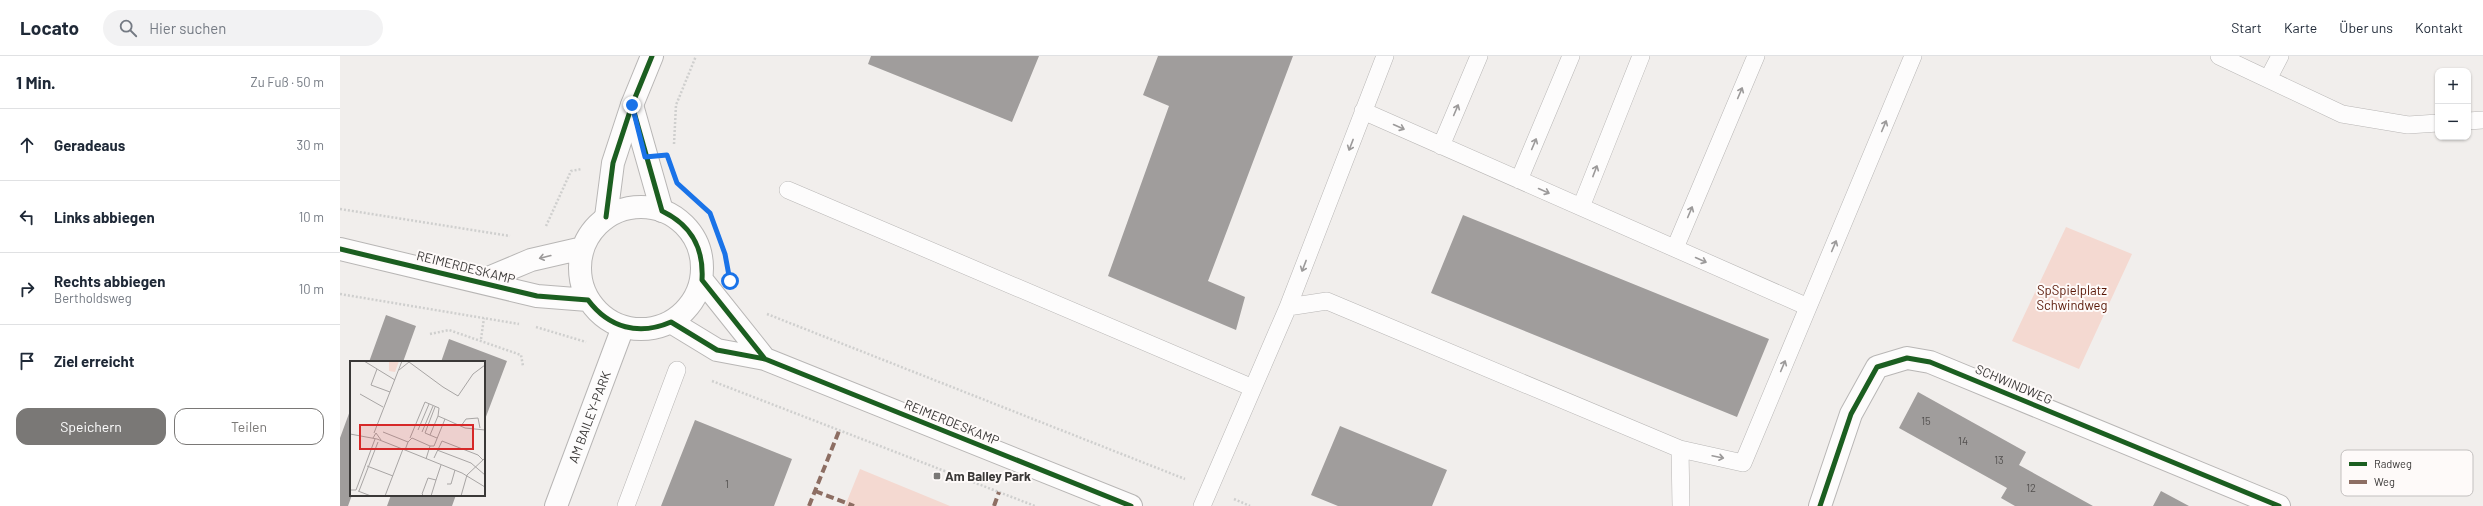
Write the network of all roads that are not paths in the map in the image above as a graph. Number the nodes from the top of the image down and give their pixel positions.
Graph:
1 (652, 56) edge
2 (1385, 56) edge
3 (1479, 56) edge
4 (1571, 56) edge
5 (1641, 56) edge
6 (1756, 56) edge
7 (1913, 56) edge
8 (2219, 56) edge
9 (2280, 56) edge
10 (2268, 79) junction
11 (632, 105) junction
12 (1363, 111) junction
13 (2483, 120) edge
14 (2471, 121) edge
15 (2435, 123) edge
16 (1441, 146) junction
17 (1519, 180) junction
18 (788, 190) dead end
19 (1581, 207) junction
20 (662, 211) junction
21 (606, 218) junction
22 (583, 248) junction
23 (1674, 248) junction
24 (340, 249) edge
25 (702, 280) junction
26 (481, 281) junction
27 (588, 300) junction
28 (1288, 307) junction
29 (1808, 307) junction
30 (671, 322) junction
31 (623, 328) junction
32 (765, 359) junction
33 (677, 370) dead end
34 (1253, 388) junction
35 (1680, 450) junction
36 (556, 506) edge
37 (626, 506) edge
38 (1131, 506) edge
39 (1202, 506) edge
40 (1680, 506) edge
41 (1820, 506) edge
42 (2278, 506) edge

1 - 11 main road
2 - 12 lane
16 -> 3 lane
17 -> 4 lane
19 -> 5 lane
23 -> 6 lane
29 -> 7 lane
8 - 10 lane
9 - 10 lane
10 - 15 lane
11 - 20 main road
11 - 21 main road
12 -> 16 lane
12 -> 28 lane
13 - 14 lane
16 - 17 lane
17 -> 19 lane
18 - 34 lane
19 - 23 lane
20 - 21 main road
20 - 25 main road
21 - 22 main road
22 -> 26 main road, REIMERDESKAMP
22 - 27 main road
23 -> 29 lane
24 - 26 main road, REIMERDESKAMP
25 - 30 main road
25 - 32 main road, REIMERDESKAMP
26 - 27 main road, REIMERDESKAMP
27 - 31 main road
28 - 34 lane
28 - 35 lane
35 -> 29 lane
30 - 31 main road
30 - 32 main road, REIMERDESKAMP
31 - 36 main road, AM BAILEY-PARK
32 - 38 main road, REIMERDESKAMP
33 - 37 lane
34 - 39 lane
35 - 40 lane
41 - 42 main road, SCHWINDWEG

